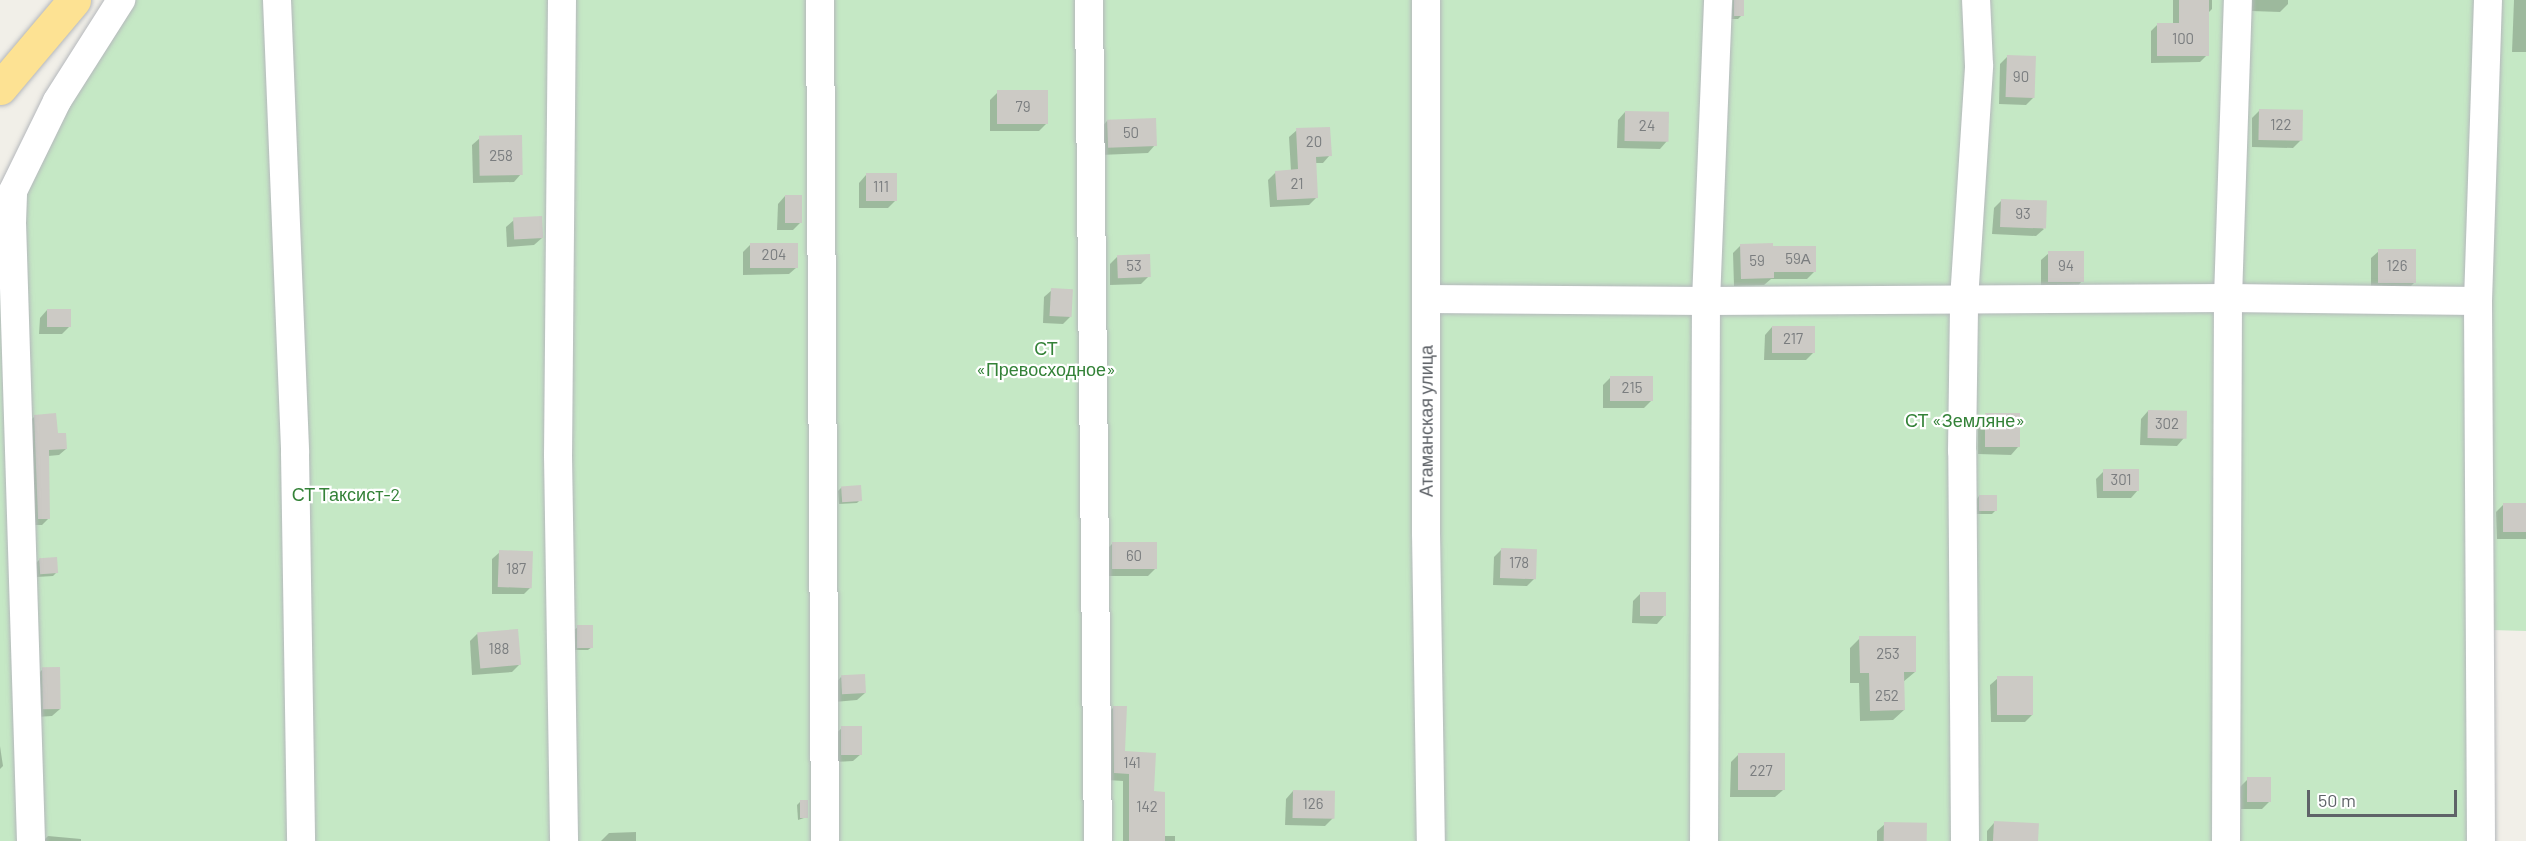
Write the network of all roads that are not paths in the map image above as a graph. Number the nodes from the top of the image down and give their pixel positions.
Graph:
1 (74, 0) edge
2 (121, 0) edge
3 (277, 0) edge
4 (562, 0) edge
5 (820, 0) edge
6 (1089, 0) edge
7 (1426, 0) edge
8 (1718, 0) edge
9 (1976, 0) edge
10 (2238, 0) edge
11 (2488, 0) edge
12 (0, 88) edge
13 (6, 217) edge
14 (1426, 298) junction
15 (2228, 298) junction
16 (1964, 300) junction
17 (1706, 301) junction
18 (2478, 301) junction
19 (31, 841) edge
20 (301, 841) edge
21 (564, 841) edge
22 (825, 841) edge
23 (1098, 841) edge
24 (1431, 841) edge
25 (1704, 841) edge
26 (1965, 841) edge
27 (2226, 841) edge
28 (2481, 841) edge

1 - 12 highway
2 - 13 street
3 - 20 street
4 - 21 street
5 - 22 street
6 - 23 street
7 - 14 street, Атаманская улица
8 - 17 street
9 - 16 street
10 - 15 street
11 - 18 street
13 - 19 street
14 - 17 street
14 - 24 street, Атаманская улица
15 - 16 street
15 - 18 street
15 - 27 street
16 - 17 street
16 - 26 street
17 - 25 street
18 - 28 street

